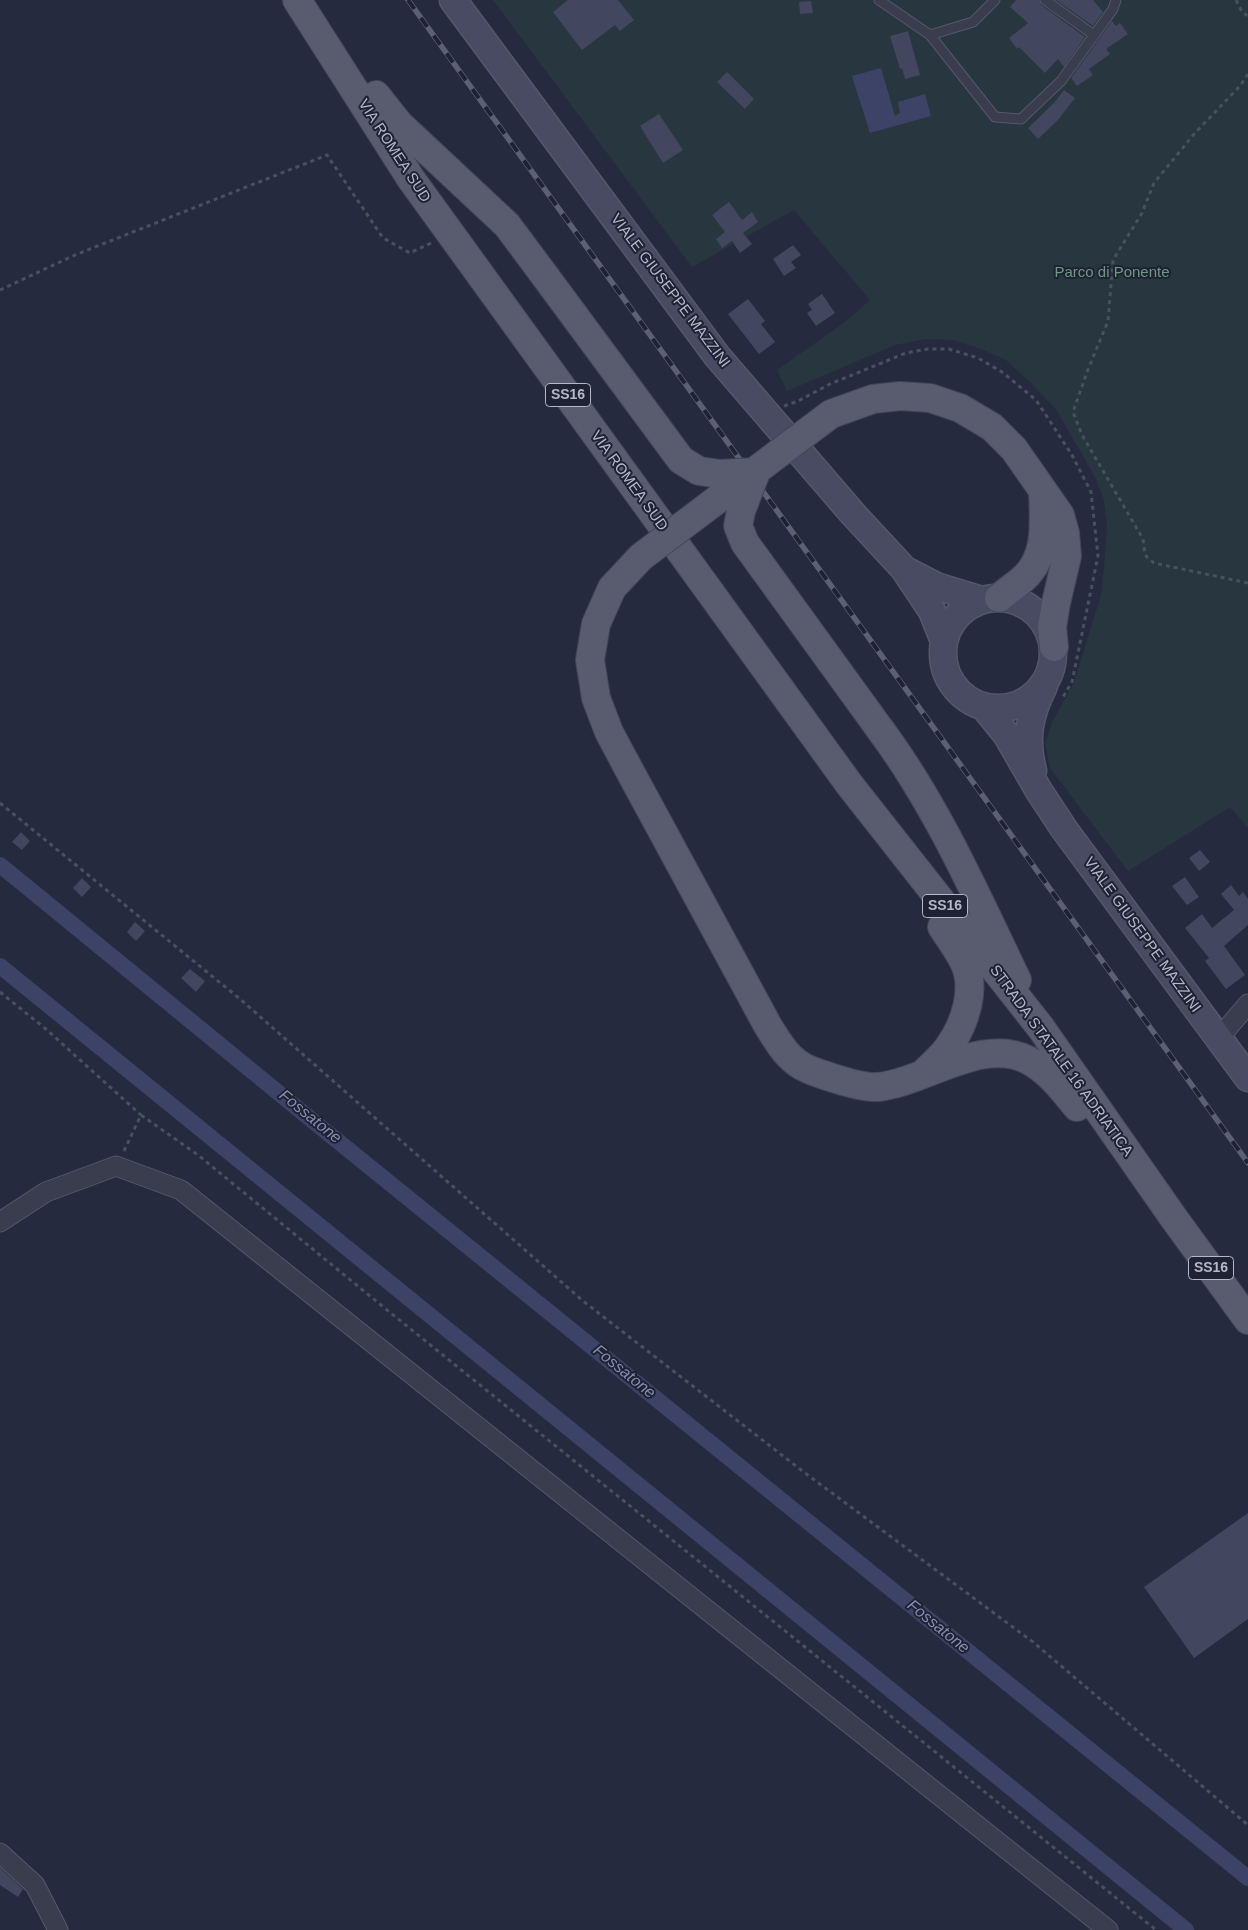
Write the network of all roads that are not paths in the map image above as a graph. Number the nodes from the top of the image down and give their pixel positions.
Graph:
1 (298, 0) edge
2 (453, 0) edge
3 (879, 0) edge
4 (995, 0) edge
5 (1045, 0) edge
6 (1116, 0) edge
7 (930, 34) junction
8 (1094, 35) junction
9 (756, 472) junction
10 (1043, 492) junction
11 (904, 569) junction
12 (991, 599) junction
13 (944, 641) junction
14 (1054, 648) junction
15 (1054, 690) junction
16 (984, 707) junction
17 (849, 784) junction
18 (1039, 791) junction
19 (1248, 1004) edge
20 (1041, 1028) junction
21 (1218, 1039) junction
22 (921, 1076) junction
23 (1248, 1078) edge
24 (1173, 1217) junction
25 (0, 1222) edge
26 (1248, 1320) edge
27 (0, 1853) edge
28 (58, 1930) edge
29 (1108, 1930) edge

1 - 9 main road, bridge
1 - 17 main road, VIA ROMEA SUD / SS16
2 - 11 street, VIALE GIUSEPPE MAZZINI
3 - 7 lane
4 - 7 lane
5 - 8 lane
6 - 8 lane
7 - 8 lane
9 - 10 main road, bridge
9 - 20 main road, bridge
9 - 22 main road, bridge
10 - 12 main road
10 - 14 main road
11 - 12 street
11 - 13 street
12 - 13 street
12 - 14 street
13 - 16 street
14 - 15 street
15 - 16 street
15 - 18 street
16 - 18 street, VIALE GIUSEPPE MAZZINI
17 - 20 main road, STRADA STATALE 16 ADRIATICA / SS16
17 - 22 main road
18 - 21 street, VIALE GIUSEPPE MAZZINI
19 - 21 street
20 - 24 main road, STRADA STATALE 16 ADRIATICA / SS16
21 - 23 street, VIALE GIUSEPPE MAZZINI
22 - 24 main road
24 - 26 main road, STRADA STATALE 16 ADRIATICA / SS16
25 - 29 street
27 - 28 street

